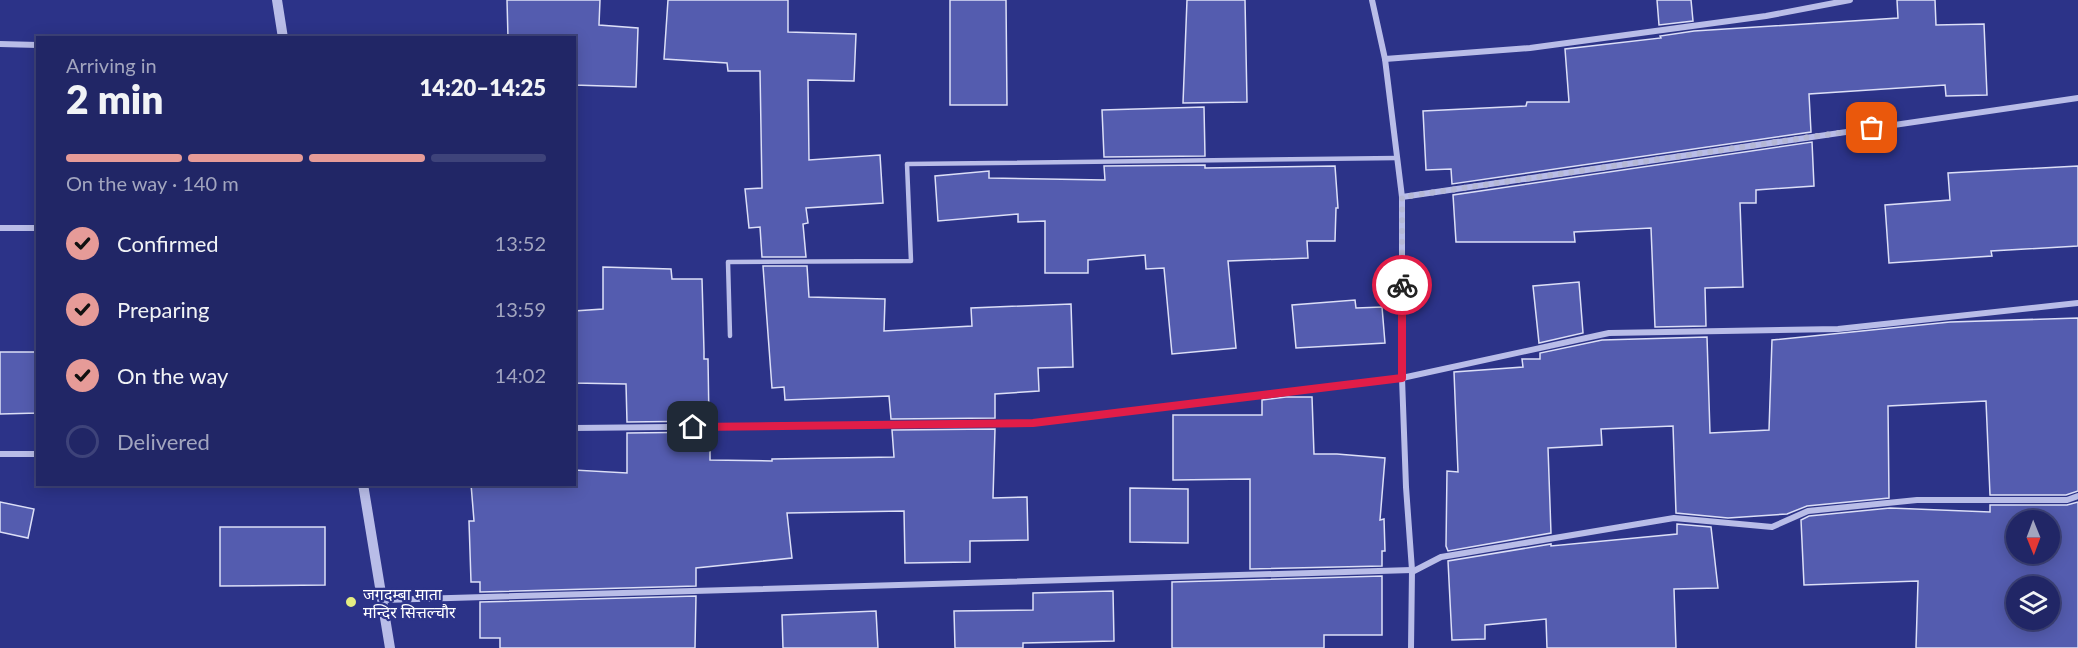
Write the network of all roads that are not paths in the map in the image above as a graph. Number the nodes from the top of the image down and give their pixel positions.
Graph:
1 (278, 0) edge
2 (1372, 0) edge
3 (1850, 0) edge
4 (283, 36) edge
5 (0, 44) edge
6 (36, 45) edge
7 (1385, 59) junction
8 (2078, 98) edge
9 (1397, 158) junction
10 (1402, 197) junction
11 (0, 228) edge
12 (36, 228) edge
13 (2078, 303) edge
14 (730, 336) dead end
15 (1402, 378) junction
16 (576, 428) edge
17 (0, 454) edge
18 (36, 454) edge
19 (363, 486) edge
20 (2078, 496) edge
21 (1412, 571) junction
22 (383, 600) junction
23 (390, 648) edge
24 (1411, 648) edge

1 - 4 street
2 - 7 street
3 - 7 street
5 - 6 street
7 - 9 street
8 - 10 street
9 - 10 street
9 - 14 lane
10 - 15 street
11 - 12 street
13 - 15 street
15 - 16 street
15 - 21 street
17 - 18 street
19 - 22 street
20 - 21 street
21 - 22 street
21 - 24 street
22 - 23 street

